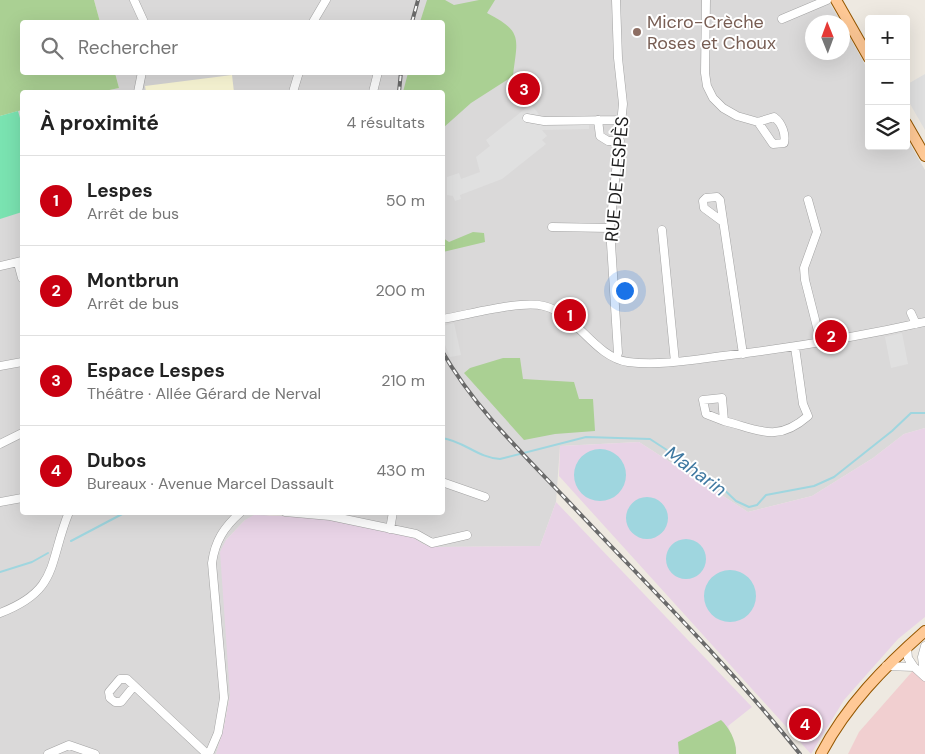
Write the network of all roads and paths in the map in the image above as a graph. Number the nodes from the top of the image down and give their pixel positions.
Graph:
1 (134, 0) edge
2 (326, 0) edge
3 (616, 0) edge
4 (706, 0) edge
5 (827, 0) edge
6 (836, 0) edge
7 (782, 19) dead end
8 (143, 20) edge
9 (315, 20) edge
10 (865, 51) edge
11 (141, 75) edge
12 (298, 75) edge
13 (377, 75) edge
14 (138, 90) edge
15 (294, 90) edge
16 (374, 90) edge
17 (527, 118) dead end
18 (598, 120) junction
19 (622, 120) junction
20 (758, 122) dead end
21 (910, 130) edge
22 (620, 141) junction
23 (925, 156) edge
24 (808, 200) dead end
25 (723, 222) dead end
26 (552, 227) dead end
27 (610, 228) junction
28 (662, 230) dead end
29 (20, 262) edge
30 (0, 266) edge
31 (911, 313) dead end
32 (445, 318) edge
33 (925, 322) edge
34 (916, 324) junction
35 (821, 343) junction
36 (795, 347) junction
37 (743, 354) junction
38 (616, 358) junction
39 (20, 362) edge
40 (675, 362) junction
41 (0, 366) edge
42 (724, 420) dead end
43 (20, 434) edge
44 (0, 444) edge
45 (445, 483) edge
46 (485, 497) dead end
47 (20, 498) edge
48 (0, 502) edge
49 (68, 515) edge
50 (238, 515) edge
51 (319, 515) edge
52 (392, 515) edge
53 (390, 529) junction
54 (467, 535) dead end
55 (0, 613) edge
56 (925, 631) edge
57 (925, 646) edge
58 (907, 647) junction
59 (886, 666) junction
60 (914, 668) junction
61 (924, 676) edge
62 (134, 686) dead end
63 (48, 754) edge
64 (95, 754) edge
65 (208, 754) edge
66 (821, 754) edge

1 - 8 street
2 - 9 street
3 - 19 street, RUE DE LESPÈS
4 - 20 street
5 - 7 street
6 - 10 main road
11 - 14 street
12 - 15 street
13 - 16 street
17 - 18 street
18 - 19 street
18 - 22 street
19 - 22 street, RUE DE LESPÈS
21 - 23 main road
22 - 27 street, RUE DE LESPÈS
24 - 35 street
25 - 37 street
26 - 27 street
27 - 38 street, RUE DE LESPÈS
28 - 40 street
29 - 30 street
31 - 34 street
32 - 38 street
33 - 34 street
34 - 35 street
35 - 36 street
36 - 37 street
36 - 42 street
37 - 40 street
38 - 40 street
39 - 41 street
43 - 44 street
45 - 46 street
47 - 48 street
49 - 55 street
50 - 65 street
51 - 53 street
52 - 53 street
53 - 54 street
56 - 58 main road
57 - 61 street
58 - 59 main road
58 - 60 street
59 - 60 street
59 - 66 main road
60 - 61 street
62 - 65 street
63 - 64 street

